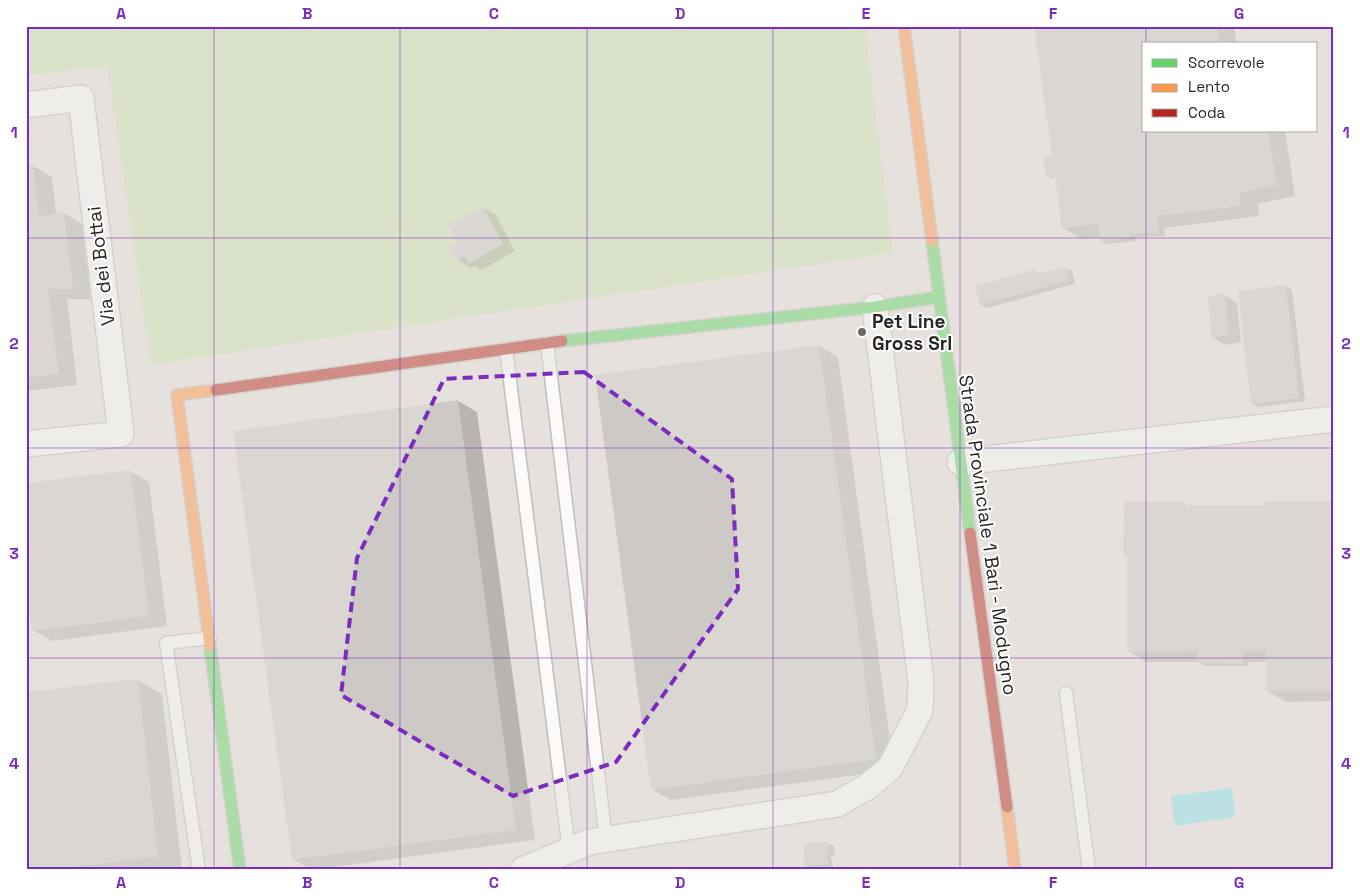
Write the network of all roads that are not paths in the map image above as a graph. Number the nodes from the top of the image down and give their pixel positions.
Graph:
1 (904, 26) edge
2 (26, 105) edge
3 (939, 297) junction
4 (875, 307) junction
5 (547, 343) junction
6 (506, 349) junction
7 (1334, 420) edge
8 (26, 444) edge
9 (960, 462) junction
10 (210, 638) junction
11 (1066, 693) dead end
12 (606, 840) junction
13 (569, 851) junction
14 (199, 870) edge
15 (240, 870) edge
16 (523, 870) edge
17 (1015, 870) edge
18 (1089, 870) edge

1 - 3 street, Strada Provinciale 1 Bari - Modugno
2 - 8 street, Via dei Bottai
3 - 4 street
3 - 9 street, Strada Provinciale 1 Bari - Modugno
4 - 5 street
4 - 12 street
5 - 6 street
5 - 12 lane
6 - 10 street
6 - 13 lane
7 - 9 street
9 - 17 street, Strada Provinciale 1 Bari - Modugno
10 - 14 lane
10 - 15 street
11 - 18 lane
12 - 13 street
13 - 16 street

